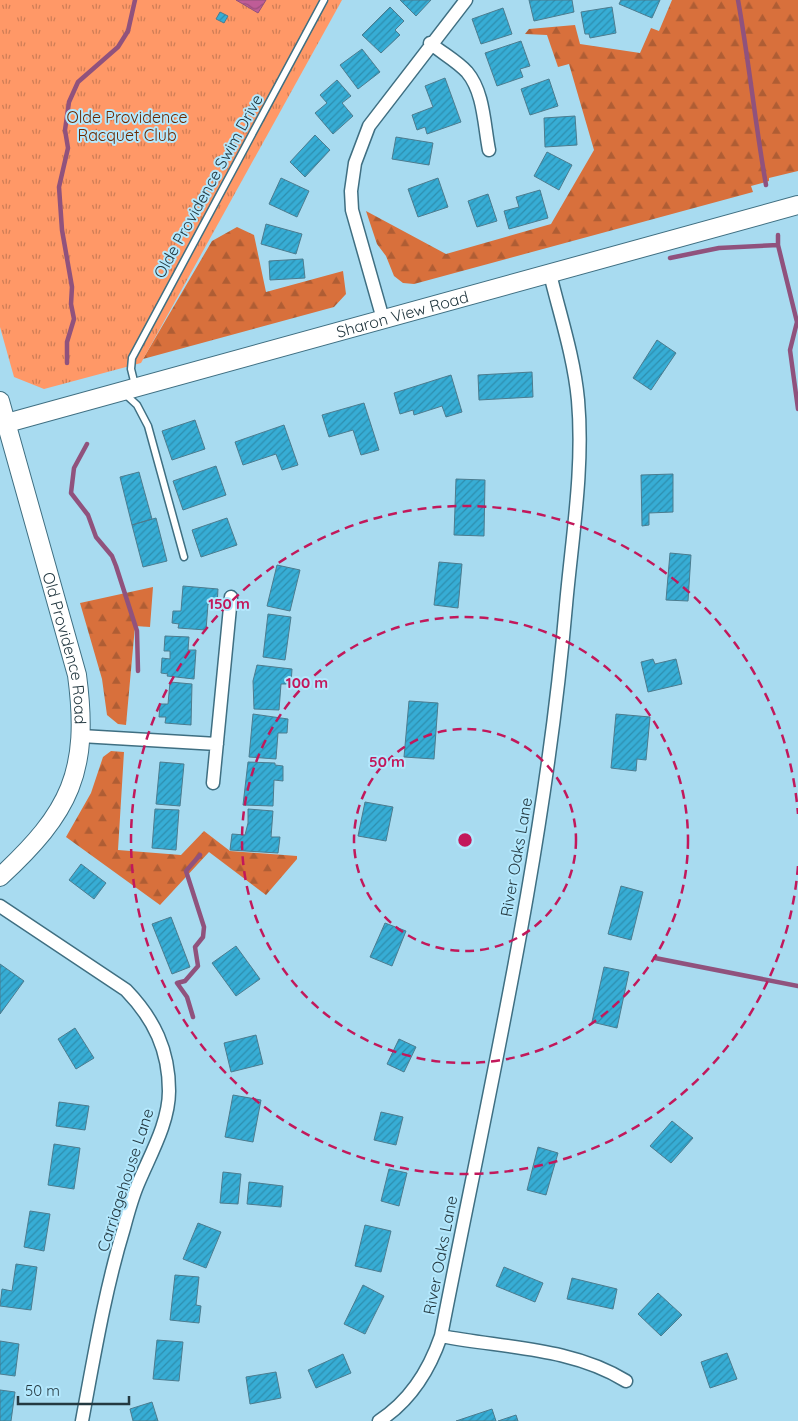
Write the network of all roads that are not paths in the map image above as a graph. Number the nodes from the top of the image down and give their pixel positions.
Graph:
1 (324, 0) edge
2 (466, 0) edge
3 (430, 43) junction
4 (489, 150) dead end
5 (798, 205) edge
6 (550, 274) junction
7 (383, 319) junction
8 (129, 391) junction
9 (0, 401) edge
10 (6, 433) edge
11 (184, 557) dead end
12 (231, 597) dead end
13 (81, 736) junction
14 (217, 744) junction
15 (213, 783) dead end
16 (0, 877) edge
17 (0, 906) edge
18 (441, 1336) junction
19 (626, 1381) dead end
20 (82, 1421) edge
21 (379, 1421) edge

1 - 8 lane, Olde Providence Swim Drive
2 - 3 street
3 - 4 street
3 - 7 street
5 - 6 street, Sharon View Road
6 - 7 street, Sharon View Road
6 - 18 street, River Oaks Lane
7 - 8 street, Sharon View Road
8 - 10 street, Sharon View Road
8 - 11 lane
9 - 10 street, Old Providence Road
10 - 13 street, Old Providence Road
12 - 14 street
13 - 14 street
13 - 16 street, Old Providence Road
14 - 15 street
17 - 20 street, Carriagehouse Lane
18 - 19 street
18 - 21 street, River Oaks Lane

